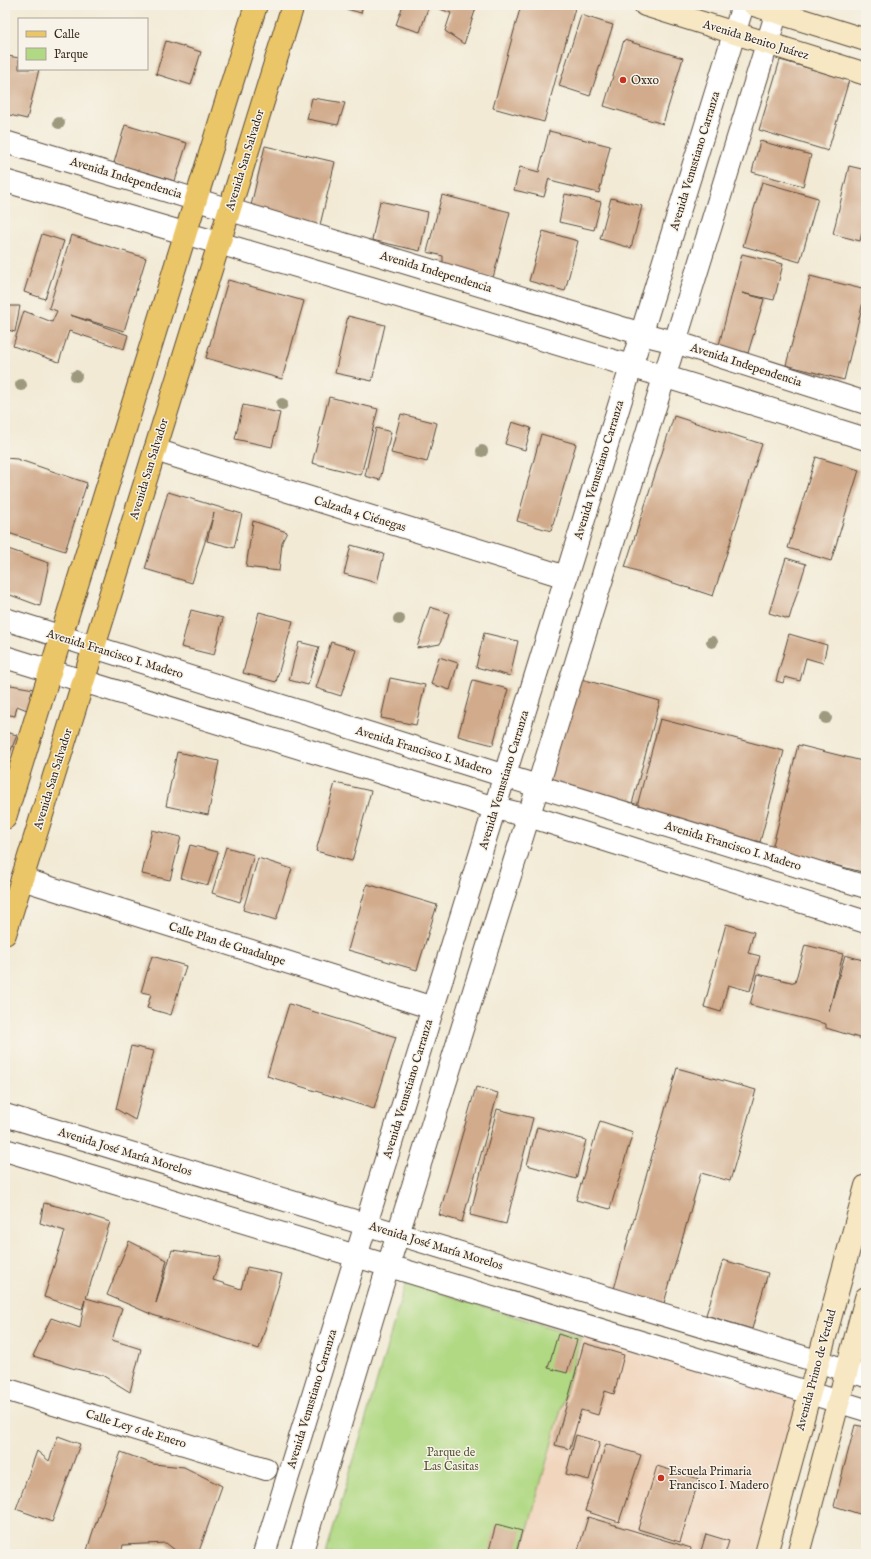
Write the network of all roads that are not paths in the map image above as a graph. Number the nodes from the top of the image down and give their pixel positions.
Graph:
1 (256, 5) edge
2 (293, 5) edge
3 (645, 5) edge
4 (743, 5) edge
5 (754, 5) edge
6 (778, 9) edge
7 (735, 33) junction
8 (866, 40) edge
9 (767, 43) junction
10 (866, 74) edge
11 (5, 142) edge
12 (5, 181) edge
13 (196, 199) junction
14 (230, 209) junction
15 (186, 233) junction
16 (219, 243) junction
17 (642, 334) junction
18 (675, 342) junction
19 (632, 366) junction
20 (665, 376) junction
21 (866, 403) edge
22 (866, 439) edge
23 (155, 450) junction
24 (566, 577) junction
25 (5, 619) edge
26 (61, 637) junction
27 (94, 647) junction
28 (5, 657) edge
29 (50, 671) junction
30 (83, 682) junction
31 (505, 776) junction
32 (538, 786) junction
33 (495, 808) junction
34 (529, 816) junction
35 (5, 818) edge
36 (22, 879) junction
37 (866, 887) edge
38 (866, 922) edge
39 (5, 934) edge
40 (433, 1008) junction
41 (5, 1115) edge
42 (5, 1150) edge
43 (866, 1186) edge
44 (366, 1225) junction
45 (398, 1234) junction
46 (356, 1256) junction
47 (388, 1266) junction
48 (866, 1298) edge
49 (818, 1362) junction
50 (856, 1373) edge
51 (5, 1389) edge
52 (810, 1393) junction
53 (839, 1402) junction
54 (866, 1410) edge
55 (266, 1469) dead end
56 (264, 1554) edge
57 (300, 1554) edge
58 (766, 1554) edge
59 (798, 1554) edge

1 - 13 main road
2 - 14 main road, Avenida San Salvador
3 - 7 main road, Avenida Benito Juárez
4 - 7 street, Avenida Venustiano Carranza
5 - 6 main road
6 - 8 main road
6 - 9 street
7 - 9 main road, Avenida Benito Juárez
7 - 17 street, Avenida Venustiano Carranza
9 - 10 main road, Avenida Benito Juárez
9 - 18 street
11 - 13 street, Avenida Independencia
12 - 15 street
13 - 14 street, Avenida Independencia
13 - 15 main road
14 - 16 main road, Avenida San Salvador
14 - 17 street, Avenida Independencia
15 - 16 street
15 - 26 main road
16 - 19 street
16 - 23 main road, Avenida San Salvador
17 - 18 street, Avenida Independencia
17 - 19 street, Avenida Venustiano Carranza
18 - 20 street
18 - 21 street, Avenida Independencia
19 - 20 street
19 - 24 street, Avenida Venustiano Carranza
20 - 22 street
20 - 32 street
23 - 24 street, Calzada 4 Ciénegas
23 - 27 main road, Avenida San Salvador
24 - 31 street, Avenida Venustiano Carranza
25 - 26 street, Avenida Francisco I. Madero
26 - 27 street, Avenida Francisco I. Madero
26 - 29 main road
27 - 30 main road, Avenida San Salvador
27 - 31 street, Avenida Francisco I. Madero
28 - 29 street
29 - 30 street
29 - 35 main road
30 - 33 street
30 - 36 main road, Avenida San Salvador
31 - 32 street, Avenida Francisco I. Madero
31 - 33 street, Avenida Venustiano Carranza
32 - 34 street
32 - 37 street, Avenida Francisco I. Madero
33 - 34 street
33 - 40 street, Avenida Venustiano Carranza
34 - 38 street
34 - 45 street
36 - 39 main road, Avenida San Salvador
36 - 40 street, Calle Plan de Guadalupe
40 - 44 street, Avenida Venustiano Carranza
41 - 44 street, Avenida José María Morelos
42 - 46 street
43 - 49 main road, Avenida Primo de Verdad
44 - 45 street, Avenida José María Morelos
44 - 46 street, Avenida Venustiano Carranza
45 - 47 street
45 - 49 street, Avenida José María Morelos
46 - 47 street
46 - 56 street, Avenida Venustiano Carranza
47 - 52 street
47 - 57 street
48 - 50 main road
49 - 50 street, Avenida José María Morelos
49 - 52 main road, Avenida Primo de Verdad
50 - 53 main road
51 - 55 street, Calle Ley 6 de Enero
52 - 53 street
52 - 58 main road, Avenida Primo de Verdad
53 - 54 street
53 - 59 main road

